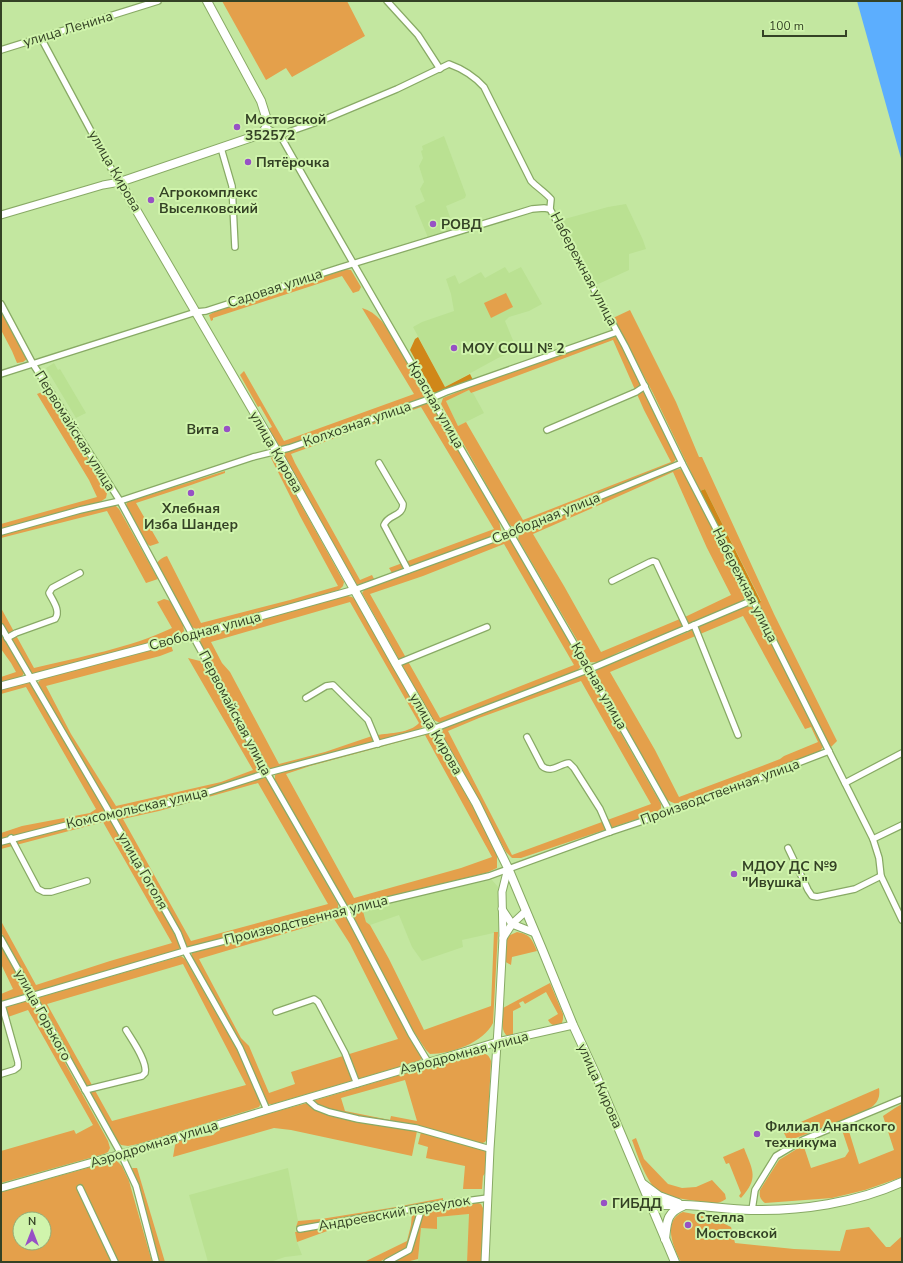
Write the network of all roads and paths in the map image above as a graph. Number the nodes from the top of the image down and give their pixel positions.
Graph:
1 (158, 1) edge
2 (207, 1) edge
3 (387, 1) edge
4 (41, 38) junction
5 (1, 50) edge
6 (440, 69) junction
7 (266, 128) junction
8 (280, 136) junction
9 (220, 148) junction
10 (120, 182) junction
11 (550, 209) junction
12 (1, 215) edge
13 (235, 247) dead end
14 (353, 264) junction
15 (1, 304) edge
16 (196, 312) junction
17 (617, 332) junction
18 (33, 364) junction
19 (1, 374) edge
20 (645, 386) junction
21 (432, 398) junction
22 (548, 430) dead end
23 (276, 450) junction
24 (379, 463) dead end
25 (682, 463) junction
26 (120, 501) junction
27 (1, 532) edge
28 (510, 533) junction
29 (408, 570) junction
30 (80, 573) dead end
31 (612, 581) dead end
32 (354, 590) junction
33 (753, 600) junction
34 (694, 625) junction
35 (487, 626) dead end
36 (1, 627) edge
37 (687, 628) junction
38 (192, 635) junction
39 (7, 638) junction
40 (396, 664) junction
41 (590, 669) junction
42 (30, 679) junction
43 (1, 686) edge
44 (306, 698) dead end
45 (434, 728) junction
46 (738, 735) dead end
47 (528, 737) dead end
48 (378, 744) junction
49 (829, 751) junction
50 (902, 753) edge
51 (267, 773) junction
52 (845, 783) junction
53 (670, 812) junction
54 (111, 815) junction
55 (902, 825) edge
56 (610, 832) junction
57 (11, 838) junction
58 (873, 839) junction
59 (1, 842) edge
60 (788, 848) dead end
61 (508, 868) junction
62 (881, 876) junction
63 (88, 881) dead end
64 (515, 887) junction
65 (502, 892) junction
66 (502, 909) junction
67 (346, 910) junction
68 (526, 911) junction
69 (902, 920) edge
70 (512, 924) junction
71 (535, 933) junction
72 (503, 938) junction
73 (1, 939) edge
74 (185, 951) junction
75 (32, 996) junction
76 (1, 1005) edge
77 (276, 1012) dead end
78 (573, 1025) junction
79 (126, 1030) dead end
80 (497, 1042) junction
81 (428, 1062) junction
82 (1, 1074) edge
83 (357, 1084) junction
84 (85, 1090) junction
85 (307, 1098) junction
86 (902, 1099) edge
87 (267, 1110) junction
88 (490, 1149) junction
89 (121, 1154) junction
90 (902, 1182) edge
91 (641, 1183) junction
92 (1, 1188) edge
93 (80, 1188) dead end
94 (488, 1198) junction
95 (651, 1205) junction
96 (685, 1205) junction
97 (422, 1207) junction
98 (752, 1210) junction
99 (300, 1230) dead end
100 (665, 1239) junction
101 (154, 1261) edge
102 (115, 1262) edge
103 (387, 1262) edge
104 (485, 1262) edge
105 (675, 1262) edge

1 - 4 street, улица Ленина
2 - 7 main road
3 - 6 street
4 - 5 street, улица Ленина
4 - 10 street, улица Кирова
6 - 8 street
6 - 11 street, Набережная улица
7 - 8 street
7 - 9 main road
8 - 14 street, Красная улица
9 - 10 main road
9 - 13 street
10 - 12 street
10 - 16 main road, улица Кирова
11 - 14 street, Садовая улица
11 - 17 street, Набережная улица
14 - 16 street, Садовая улица
14 - 21 street, Красная улица
15 - 18 street, Первомайская улица
16 - 18 street, Садовая улица
16 - 23 main road, улица Кирова
17 - 20 street, Набережная улица
17 - 21 street, Колхозная улица
18 - 19 street, Садовая улица
18 - 26 street, Первомайская улица
20 - 22 street
20 - 25 street, Набережная улица
21 - 23 street, Колхозная улица
21 - 28 street, Красная улица
23 - 26 street, Колхозная улица
23 - 32 main road, улица Кирова
24 - 29 street
25 - 28 street, Свободная улица
25 - 33 street, Набережная улица
26 - 27 street, Колхозная улица
26 - 38 street, Первомайская улица
28 - 29 street, Свободная улица
28 - 41 street, Красная улица
29 - 32 street, Свободная улица
30 - 39 street
31 - 37 street
32 - 38 street, Свободная улица
32 - 40 main road, улица Кирова
33 - 34 street, Комсомольская улица
33 - 49 street, Набережная улица
34 - 37 street, Комсомольская улица
34 - 46 street
35 - 40 street
36 - 39 street, улица Гоголя
37 - 41 street, Комсомольская улица
38 - 42 street, Свободная улица
38 - 51 street, Первомайская улица
39 - 42 street, улица Гоголя
40 - 45 main road, улица Кирова
41 - 45 street, Комсомольская улица
41 - 53 street, Красная улица
42 - 43 street, Свободная улица
42 - 54 street, улица Гоголя
44 - 48 street
45 - 48 street, Комсомольская улица
45 - 61 main road, улица Кирова
47 - 56 street
48 - 51 street, Комсомольская улица
49 - 52 street, Набережная улица
49 - 53 street, Производственная улица
50 - 52 street
51 - 54 street, Комсомольская улица
51 - 67 street, Первомайская улица
52 - 58 street, Набережная улица
53 - 56 street, Производственная улица
54 - 57 street, Комсомольская улица
54 - 74 street, улица Гоголя
55 - 58 street
56 - 61 street, Производственная улица
57 - 59 street, Комсомольская улица
57 - 63 street
58 - 62 street, Набережная улица
60 - 62 street
61 - 64 main road, улица Кирова
61 - 65 street
61 - 67 street, Производственная улица
62 - 69 street, Набережная улица
64 - 65 street
64 - 68 main road, улица Кирова
65 - 66 street
66 - 70 street
66 - 72 street
67 - 74 street, Производственная улица
67 - 81 street, Первомайская улица
68 - 70 street
68 - 71 main road, улица Кирова
70 - 71 street
70 - 72 street
71 - 78 main road, улица Кирова
72 - 80 street
73 - 75 street, улица Горького
74 - 75 street, Производственная улица
74 - 87 street, улица Гоголя
75 - 76 street, Производственная улица
75 - 84 street, улица Горького
76 - 82 street, Производственная улица
77 - 83 street
78 - 80 street, Аэродромная улица
78 - 91 main road, улица Кирова
79 - 84 street
80 - 81 street, Аэродромная улица
80 - 88 street
81 - 83 street, Аэродромная улица
83 - 85 street, Аэродромная улица
84 - 89 street, улица Горького
85 - 87 street, Аэродромная улица
85 - 88 street
86 - 98 street
87 - 89 street, Аэродромная улица
88 - 94 street
89 - 92 street, Аэродромная улица
89 - 101 street, улица Горького
90 - 98 main road
91 - 95 main road, улица Кирова
91 - 96 main road
93 - 102 street
94 - 97 street, Андреевский переулок
94 - 104 street
95 - 96 main road
95 - 100 main road, улица Кирова
96 - 98 main road
96 - 100 main road
97 - 99 street, Андреевский переулок
97 - 103 street
100 - 105 main road, улица Кирова

